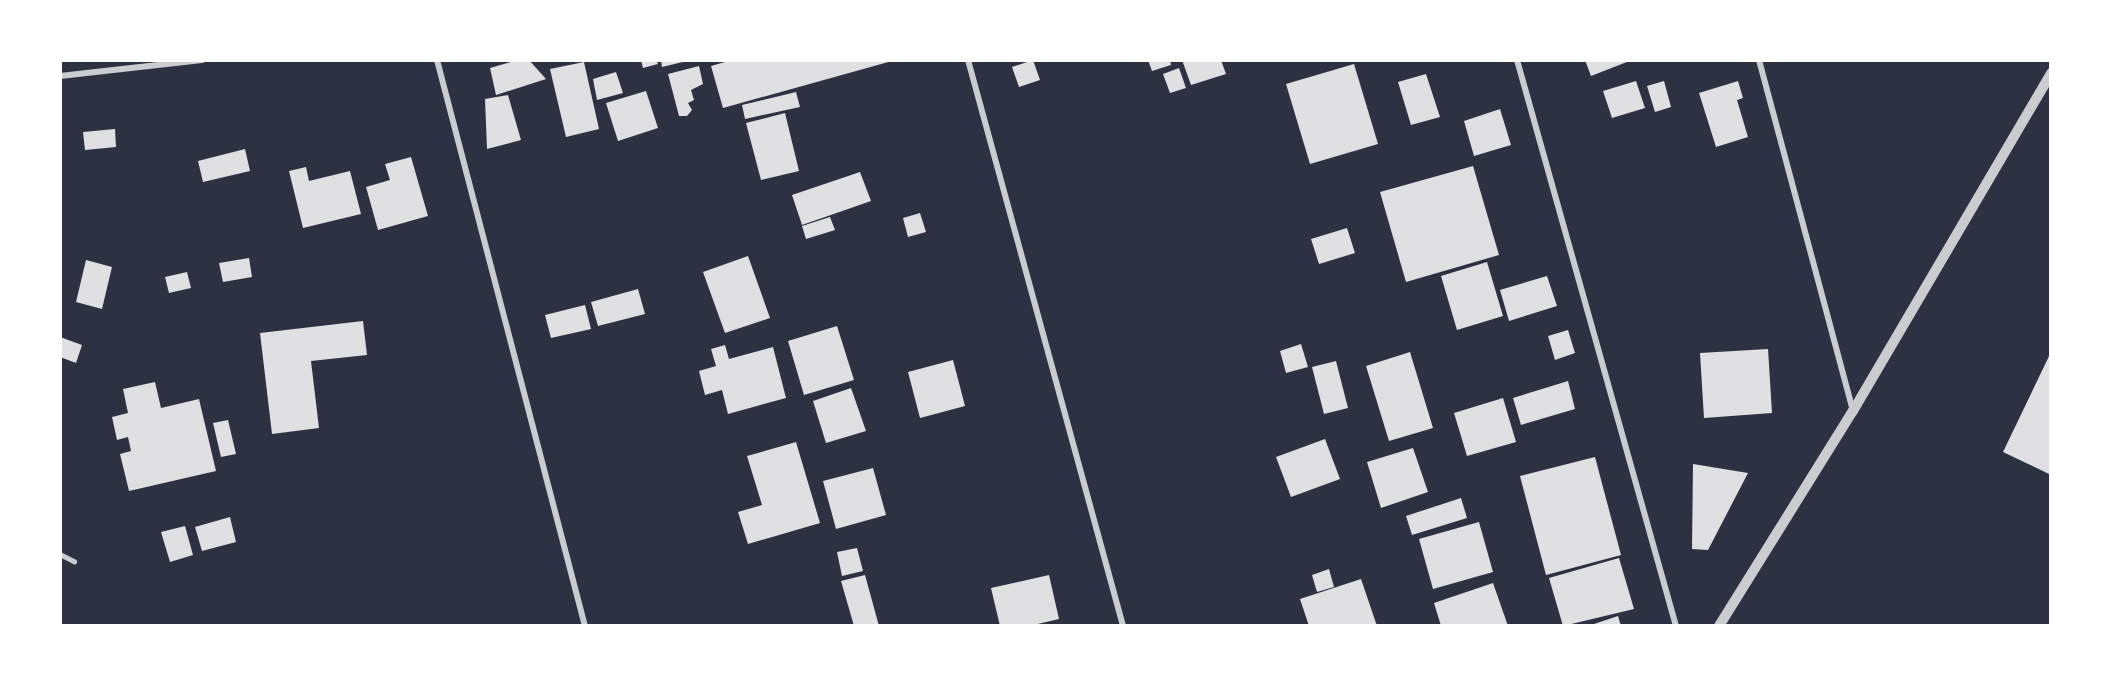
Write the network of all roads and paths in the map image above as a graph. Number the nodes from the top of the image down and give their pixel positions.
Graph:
1 (202, 60) edge
2 (437, 60) edge
3 (968, 60) edge
4 (1516, 60) edge
5 (1759, 60) edge
6 (2051, 73) edge
7 (60, 76) edge
8 (1853, 411) junction
9 (60, 554) edge
10 (74, 561) dead end
11 (585, 626) edge
12 (1123, 626) edge
13 (1676, 626) edge
14 (1719, 626) edge

1 - 7 street
2 - 11 street
3 - 12 street
4 - 13 street
5 - 8 street
6 - 8 street
8 - 14 street
9 - 10 lane

